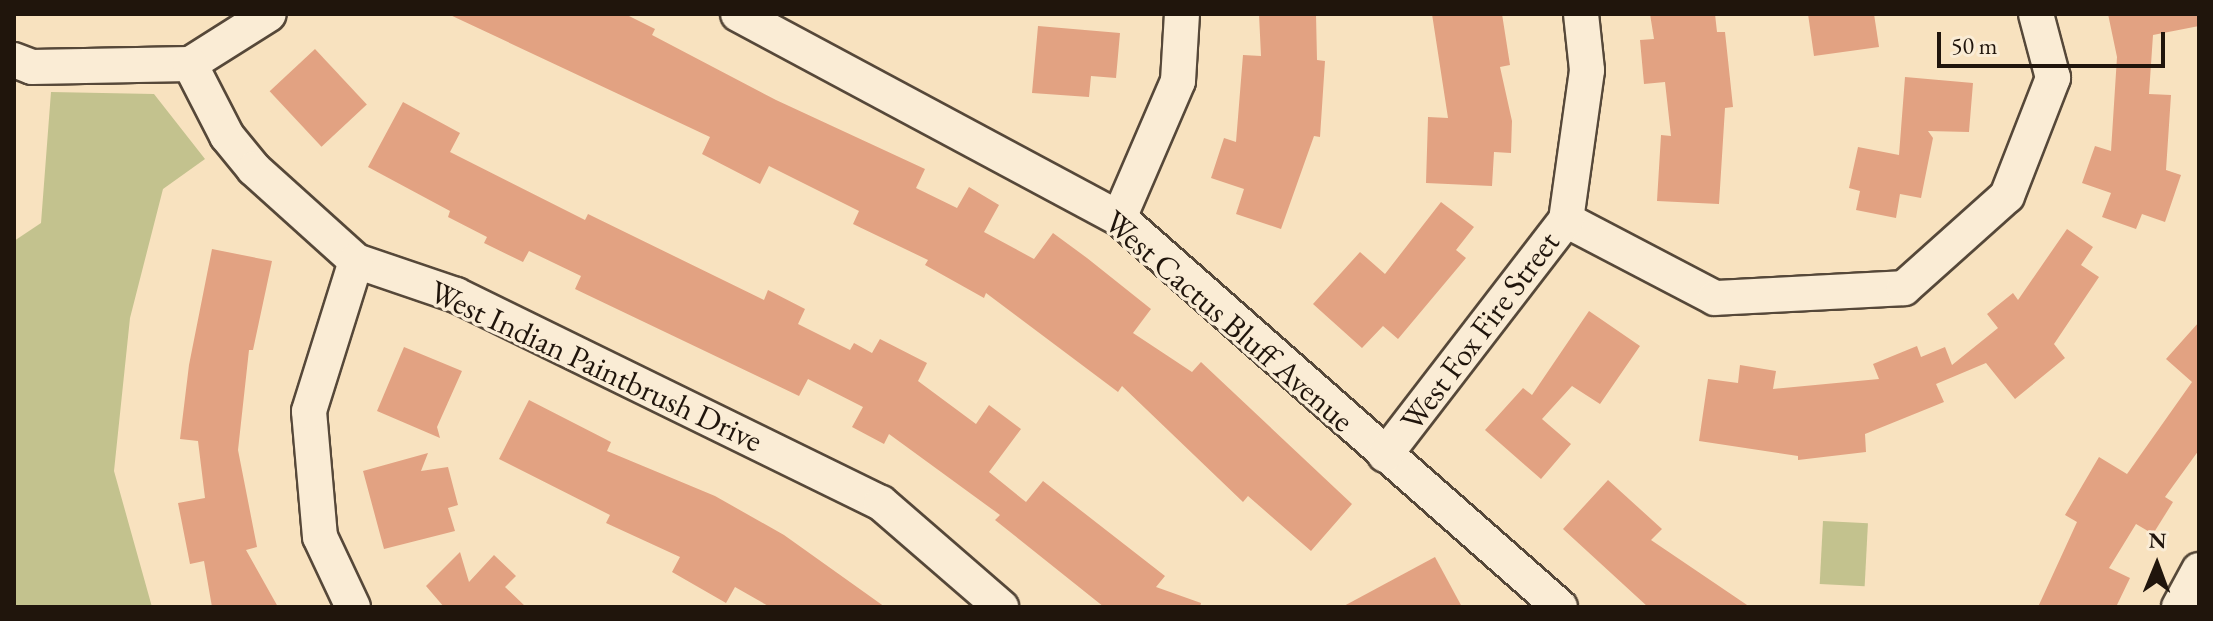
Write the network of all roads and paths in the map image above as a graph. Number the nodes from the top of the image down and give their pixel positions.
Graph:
1 (269, 14) edge
2 (1182, 14) edge
3 (1581, 14) edge
4 (2036, 14) edge
5 (752, 17) edge
6 (14, 60) edge
7 (190, 64) junction
8 (1119, 218) junction
9 (1566, 220) junction
10 (356, 261) junction
11 (1385, 455) junction
12 (2199, 570) edge
13 (1551, 604) edge
14 (353, 607) edge
15 (1001, 607) edge
16 (2179, 607) edge

1 - 7 street
2 - 8 street
3 - 9 street, West Fox Fire Street
4 - 9 street
5 - 8 street, West Cactus Bluff Avenue
6 - 7 street
7 - 10 street, West Indian Paintbrush Drive
8 - 11 street, West Cactus Bluff Avenue
9 - 11 street, West Fox Fire Street
10 - 14 street
10 - 15 street, West Indian Paintbrush Drive
11 - 13 street, West Cactus Bluff Avenue
12 - 16 street

